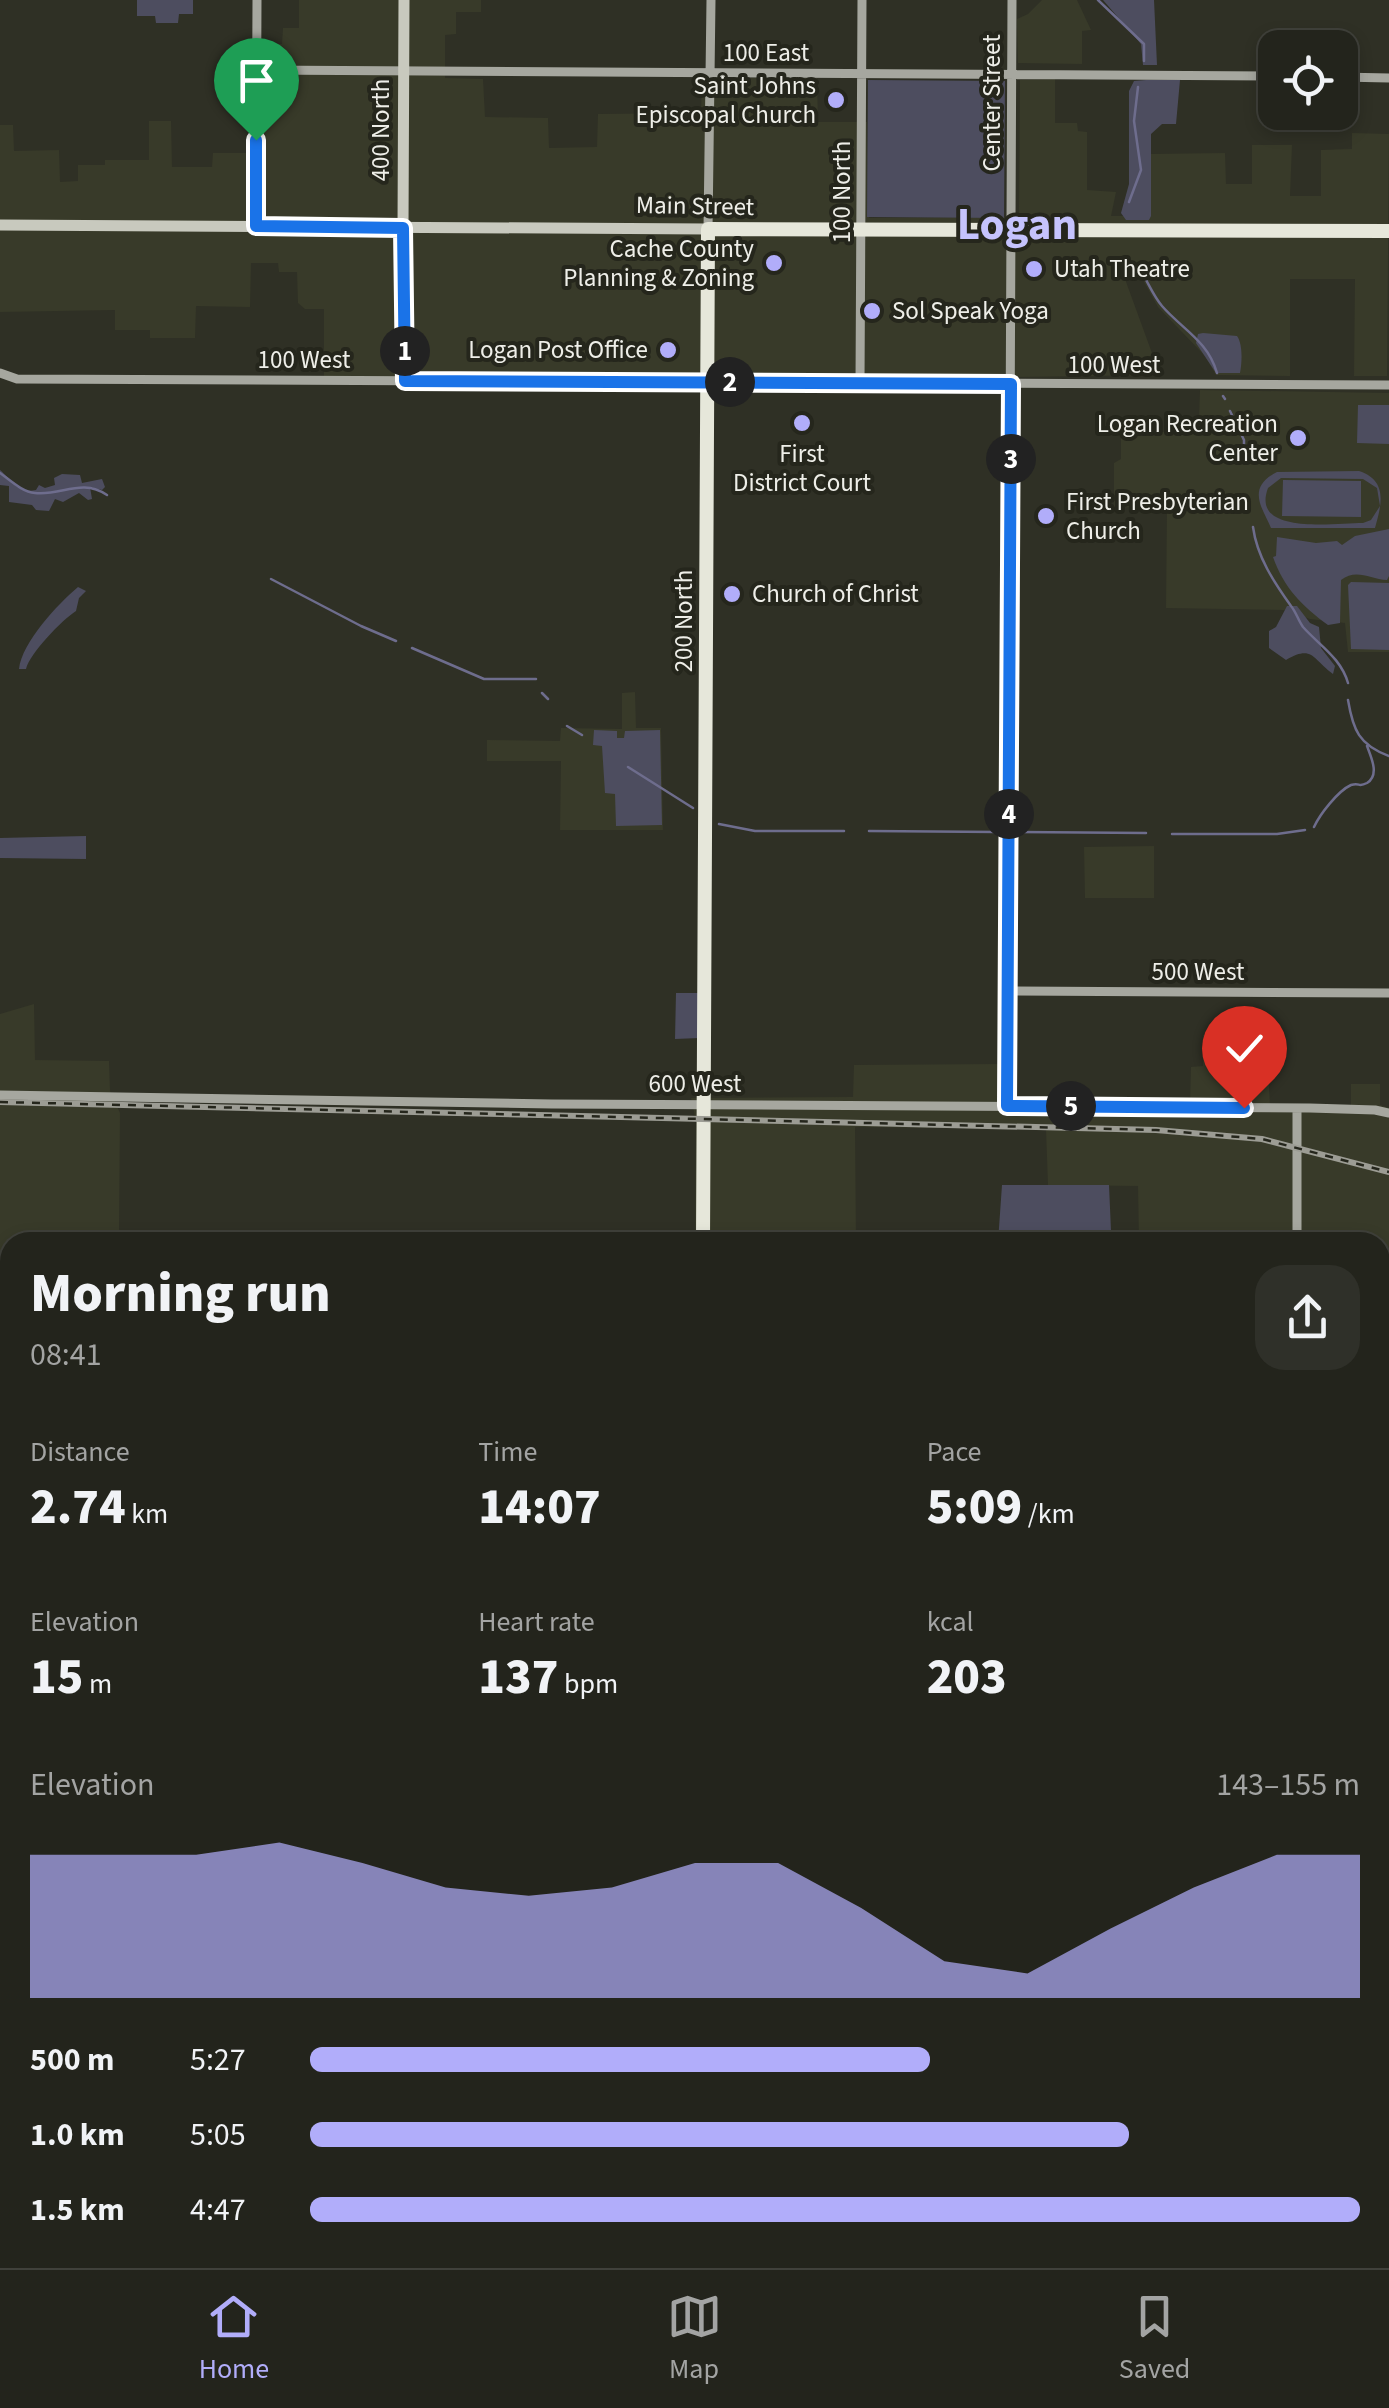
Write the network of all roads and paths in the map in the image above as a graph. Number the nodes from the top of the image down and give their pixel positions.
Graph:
1 (257, 0) edge
2 (404, 0) edge
3 (710, 0) edge
4 (862, 0) edge
5 (1012, 0) edge
6 (257, 70) junction
7 (404, 71) junction
8 (710, 73) junction
9 (861, 73) junction
10 (1012, 73) junction
11 (1258, 76) edge
12 (1358, 77) edge
13 (1389, 78) edge
14 (0, 224) edge
15 (256, 226) junction
16 (403, 228) junction
17 (708, 229) junction
18 (862, 230) junction
19 (1012, 230) junction
20 (1389, 231) edge
21 (0, 373) edge
22 (405, 381) junction
23 (706, 382) junction
24 (860, 384) junction
25 (1011, 384) junction
26 (1389, 386) edge
27 (1008, 991) junction
28 (1389, 993) edge
29 (0, 1095) edge
30 (704, 1104) junction
31 (1007, 1106) junction
32 (1297, 1108) junction
33 (1389, 1114) edge
34 (703, 1232) edge
35 (1297, 1232) edge

1 - 6 street
2 - 7 main road, 400 North
3 - 8 street, 200 North
4 - 9 street, 100 North
5 - 10 street, Center Street
6 - 7 street, 100 East
6 - 15 street
7 - 8 street, 100 East
7 - 16 main road, 400 North
8 - 9 street, 100 East
8 - 17 street, 200 North
9 - 10 street, 100 East
9 - 18 street, 100 North
10 - 11 street, 100 East
10 - 19 street, Center Street
12 - 13 street
14 - 15 main road, Main Street
15 - 16 main road, Main Street
16 - 17 main road, Main Street
16 - 22 street, 400 North
17 - 18 highway, Main Street
17 - 23 highway, 200 North
18 - 19 highway, Main Street
18 - 24 street, 100 North
19 - 20 highway, Main Street
19 - 25 street, Center Street
21 - 22 street, 100 West
22 - 23 street, 100 West
23 - 24 street, 100 West
23 - 30 highway, 200 North
24 - 25 street, 100 West
25 - 26 street, 100 West
25 - 27 street, Center Street
27 - 28 street, 500 West
27 - 31 street, Center Street
29 - 30 street, 600 West
30 - 31 street, 600 West
30 - 34 highway, 200 North
31 - 32 street, 600 West
32 - 33 street, 600 West
32 - 35 street

